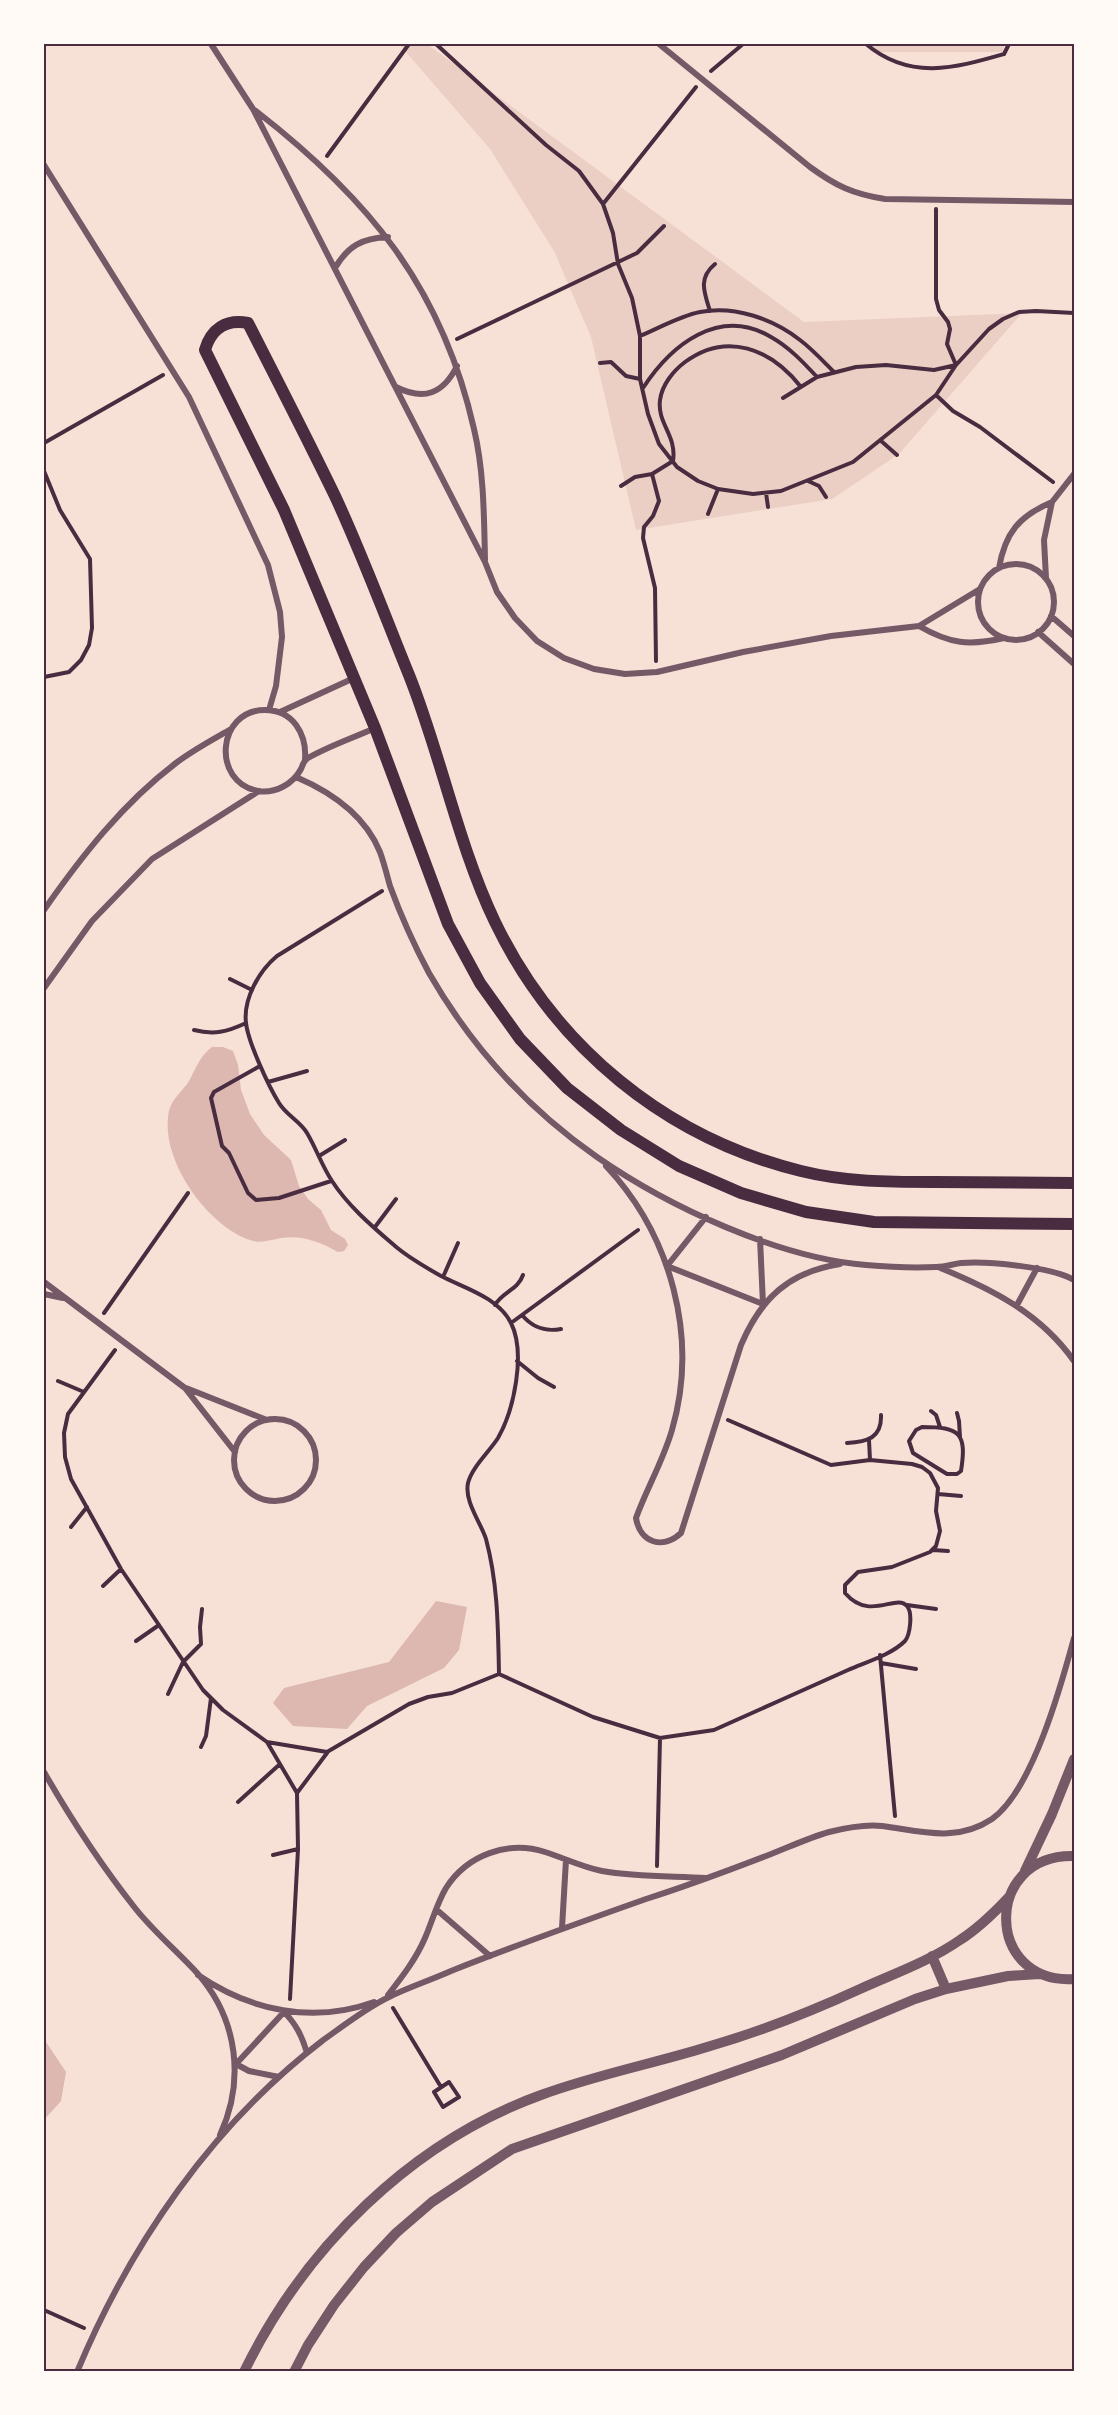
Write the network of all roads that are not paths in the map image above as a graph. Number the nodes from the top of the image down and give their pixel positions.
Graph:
1 (211, 44) edge
2 (659, 44) edge
3 (253, 108) junction
4 (44, 165) edge
5 (1074, 202) edge
6 (388, 237) junction
7 (335, 268) junction
8 (457, 366) junction
9 (395, 387) junction
10 (1074, 474) edge
11 (1052, 502) junction
12 (485, 562) junction
13 (999, 568) junction
14 (1046, 579) junction
15 (980, 589) junction
16 (1051, 616) junction
17 (919, 626) junction
18 (1038, 632) junction
19 (1074, 636) edge
20 (1004, 638) junction
21 (1074, 664) edge
22 (355, 677) junction
23 (269, 710) junction
24 (280, 712) junction
25 (231, 728) junction
26 (375, 728) junction
27 (305, 760) junction
28 (296, 777) junction
29 (259, 791) junction
30 (44, 910) edge
31 (44, 988) edge
32 (600, 1159) junction
33 (1074, 1183) edge
34 (706, 1217) junction
35 (1074, 1224) edge
36 (760, 1239) junction
37 (844, 1263) junction
38 (667, 1266) junction
39 (938, 1267) junction
40 (1037, 1268) junction
41 (1074, 1280) edge
42 (44, 1282) edge
43 (44, 1294) edge
44 (67, 1299) junction
45 (763, 1304) junction
46 (1017, 1305) junction
47 (1074, 1361) edge
48 (185, 1388) junction
49 (267, 1420) junction
50 (235, 1452) junction
51 (1074, 1638) edge
52 (1074, 1759) edge
53 (44, 1772) edge
54 (1074, 1856) edge
55 (566, 1860) junction
56 (1023, 1875) junction
57 (710, 1878) junction
58 (1009, 1897) junction
59 (437, 1910) junction
60 (562, 1928) junction
61 (490, 1956) junction
62 (932, 1956) junction
63 (1041, 1974) junction
64 (198, 1975) junction
65 (1074, 1979) edge
66 (946, 1989) junction
67 (387, 1998) junction
68 (286, 2012) junction
69 (307, 2053) junction
70 (236, 2064) junction
71 (279, 2077) junction
72 (215, 2145) junction
73 (77, 2372) edge
74 (244, 2372) edge
75 (294, 2372) edge

1 - 3 street
2 - 5 street
3 - 6 street
3 - 7 street
4 - 23 street
6 - 7 street
6 - 8 street
7 - 9 street
8 - 9 street
8 - 12 street
9 - 12 street
10 - 11 street
11 - 13 street
11 - 14 street
12 - 17 street
13 - 14 street
13 - 15 street
14 - 16 street
15 - 17 street
15 - 20 street
16 - 18 street
16 - 19 street
17 - 20 street
18 - 20 street
18 - 21 street
22 - 24 street
22 - 26 main road
22 - 33 main road
23 - 24 street
23 - 25 street
24 - 27 street
25 - 29 street
25 - 30 street
26 - 27 street
26 - 35 main road
27 - 28 street
28 - 29 street
28 - 32 street
29 - 31 street
32 - 34 street
32 - 38 street
34 - 36 street
34 - 38 street
36 - 37 street
36 - 45 street
37 - 39 street
37 - 45 street
38 - 45 street
38 - 45 street
39 - 40 street
39 - 46 street
40 - 41 street
40 - 46 street
42 - 44 street
43 - 44 street
44 - 48 street
46 - 47 street
48 - 49 street
48 - 50 street
49 - 50 street
49 - 50 street
51 - 57 street
52 - 56 street
53 - 64 street
54 - 56 street
55 - 57 street
55 - 59 street
55 - 60 street
56 - 58 street
57 - 60 street
58 - 62 street
58 - 63 street
59 - 61 street
59 - 67 street
60 - 61 street
61 - 67 street
62 - 66 street
62 - 74 street
63 - 65 street
63 - 66 street
64 - 68 street
64 - 70 street
66 - 75 street
67 - 68 street
67 - 69 street
68 - 69 street
68 - 70 street
69 - 71 street
70 - 71 street
70 - 72 street
71 - 72 street
72 - 73 street

